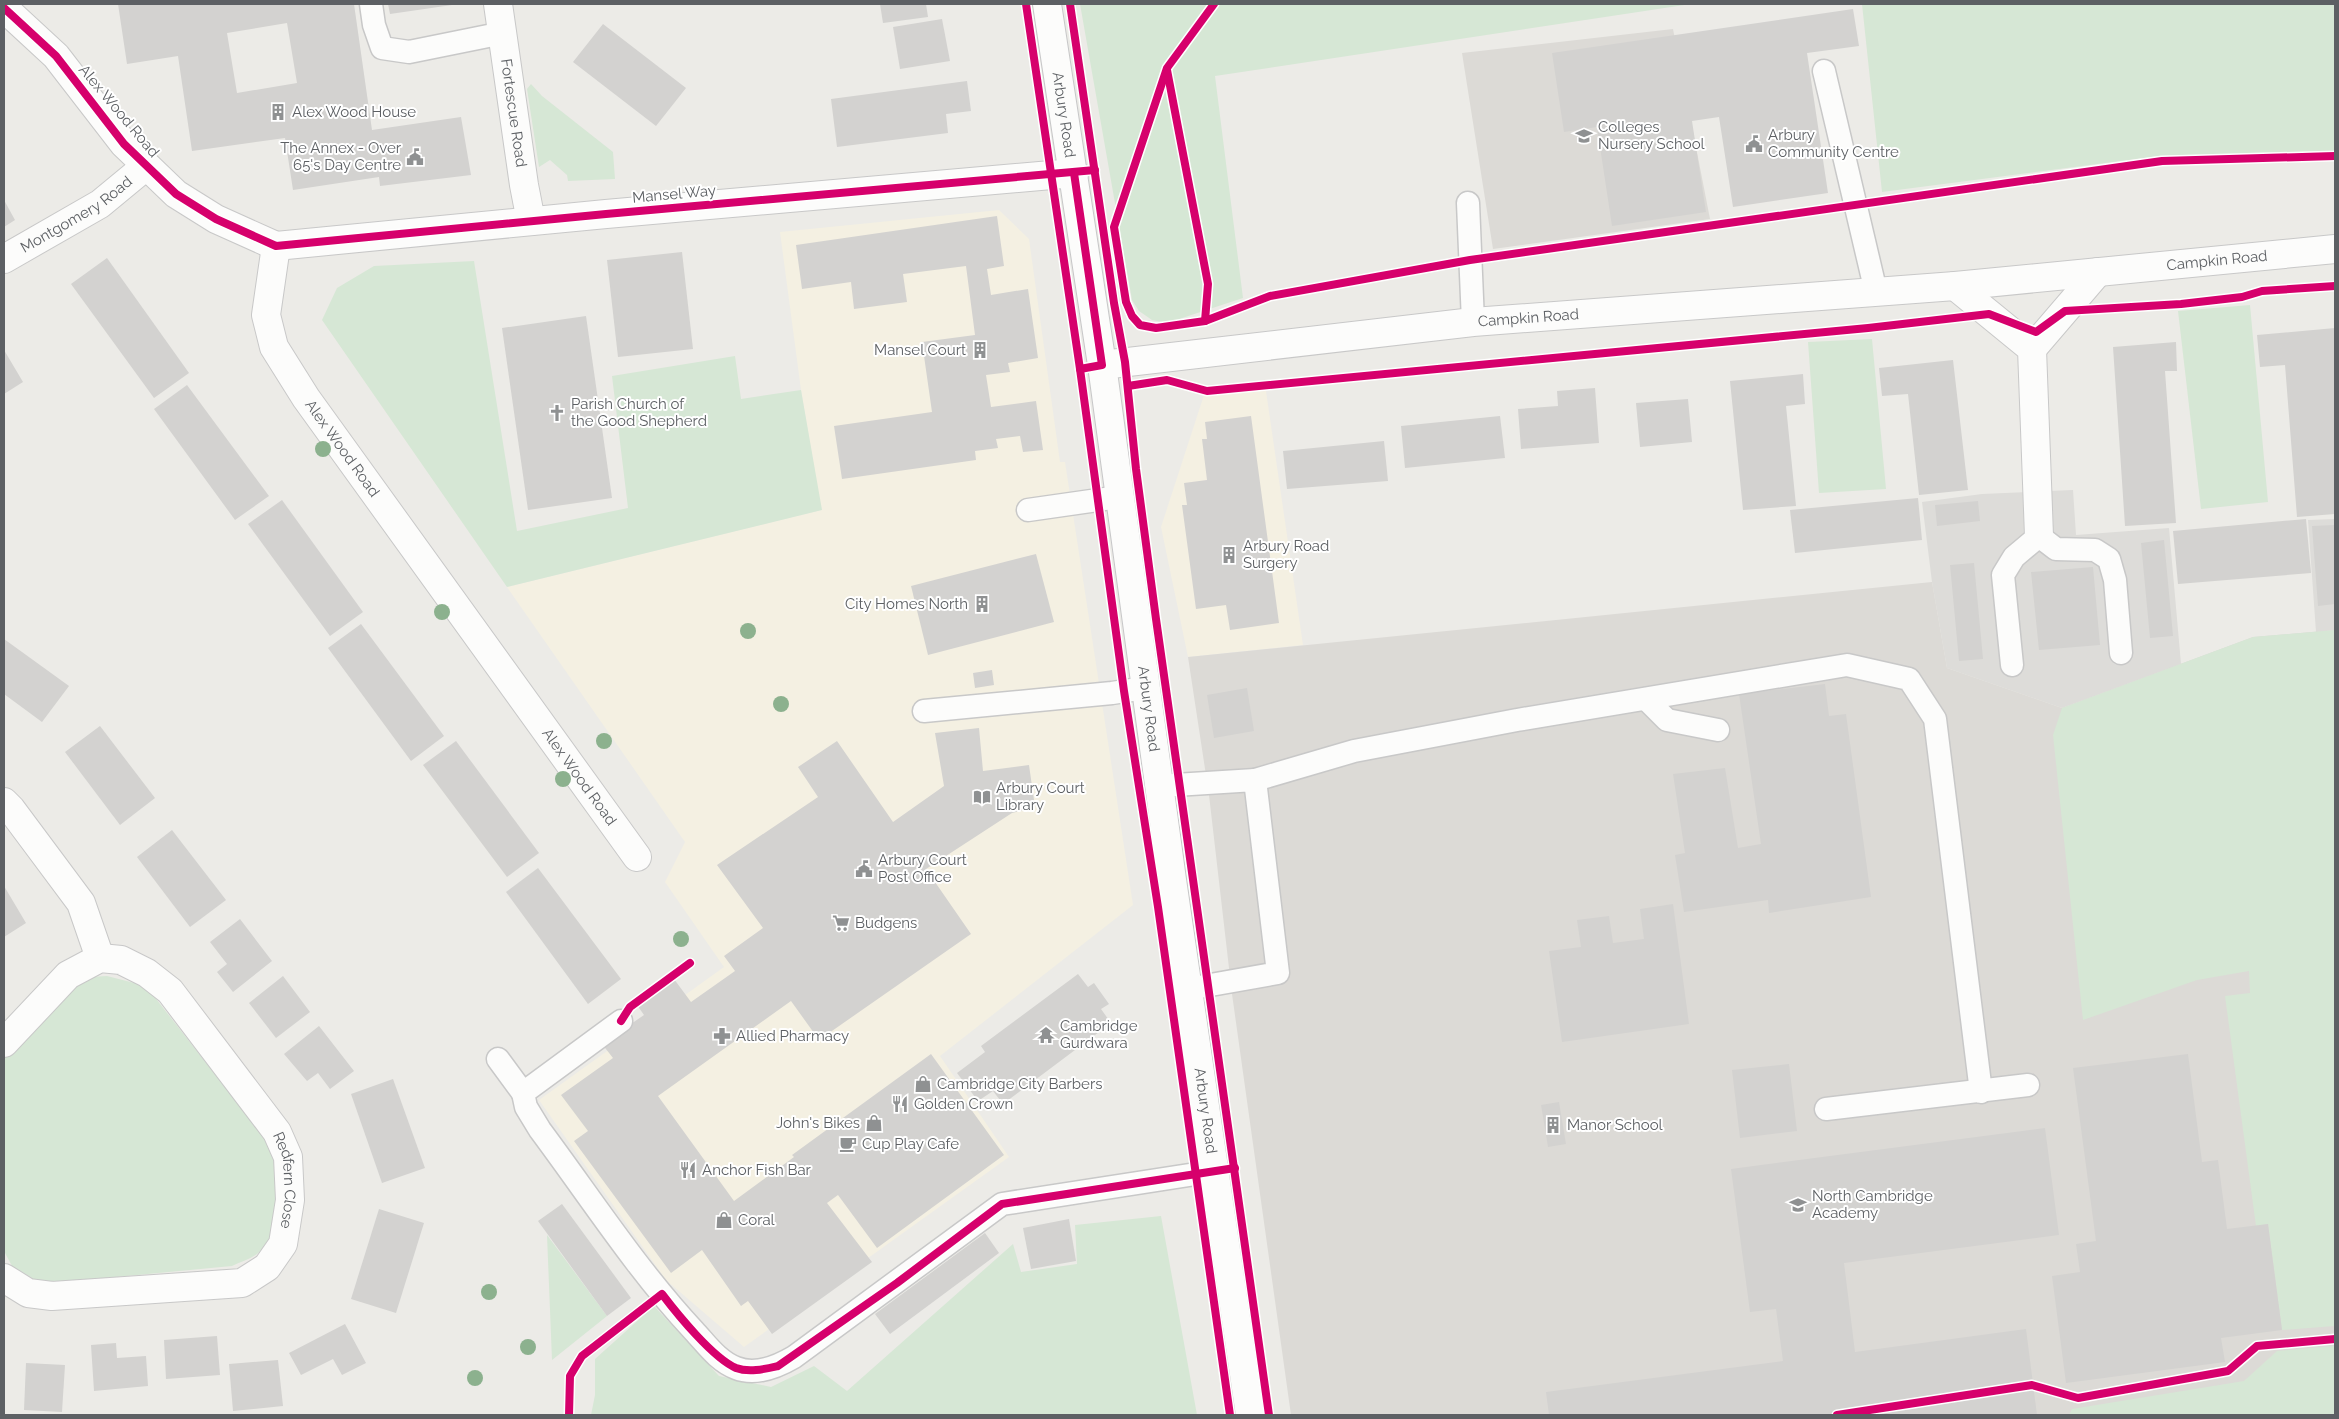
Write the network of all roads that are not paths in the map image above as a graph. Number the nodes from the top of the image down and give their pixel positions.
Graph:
1 (371, 4) edge
2 (498, 4) edge
3 (1047, 4) edge
4 (4, 8) edge
5 (503, 33) junction
6 (1824, 71) dead end
7 (146, 166) junction
8 (1074, 173) junction
9 (1468, 203) dead end
10 (531, 221) junction
11 (276, 246) junction
12 (2335, 249) edge
13 (4, 259) edge
14 (2098, 272) junction
15 (1955, 286) junction
16 (1876, 292) junction
17 (1473, 322) junction
18 (2032, 349) junction
19 (1102, 365) junction
20 (1119, 497) junction
21 (1028, 510) dead end
22 (2039, 536) junction
23 (2121, 653) dead end
24 (2012, 665) dead end
25 (1145, 688) junction
26 (1646, 699) junction
27 (924, 711) dead end
28 (1718, 730) dead end
29 (1255, 780) junction
30 (1159, 786) junction
31 (4, 802) edge
32 (637, 857) dead end
33 (100, 958) junction
34 (1188, 989) junction
35 (621, 1021) dead end
36 (4, 1043) edge
37 (498, 1059) dead end
38 (2028, 1085) dead end
39 (1981, 1092) junction
40 (523, 1093) junction
41 (1826, 1109) dead end
42 (1215, 1171) junction
43 (4, 1278) edge
44 (1250, 1415) edge

1 - 5 lane
2 - 5 street, Fortescue Road
3 - 8 street, Arbury Road
4 - 7 street, Alex Wood Road
5 - 10 street, Fortescue Road
6 - 16 lane
7 - 11 street, Alex Wood Road
7 - 13 street, Montgomery Road
8 - 10 street, Mansel Way
8 - 19 street, Arbury Road
9 - 17 lane
10 - 11 street, Mansel Way
11 - 32 street, Alex Wood Road
12 - 14 street, Campkin Road
14 - 15 street, Campkin Road
14 - 18 street
15 - 16 street, Campkin Road
15 - 18 street
16 - 17 street, Campkin Road
17 - 19 street, Campkin Road
18 - 22 street
19 - 20 street, Arbury Road
20 - 21 lane
20 - 25 street, Arbury Road
22 - 23 lane
22 - 24 lane
25 - 27 lane
25 - 30 street, Arbury Road
26 - 28 lane
26 - 29 lane
26 - 39 lane
29 - 30 lane
29 - 34 lane
30 - 34 street, Arbury Road
31 - 33 street
33 - 36 street
33 - 43 street, Redfern Close
34 - 42 street, Arbury Road
35 - 40 lane
37 - 40 lane
38 - 39 lane
39 - 41 lane
40 - 42 lane
42 - 44 street, Arbury Road

